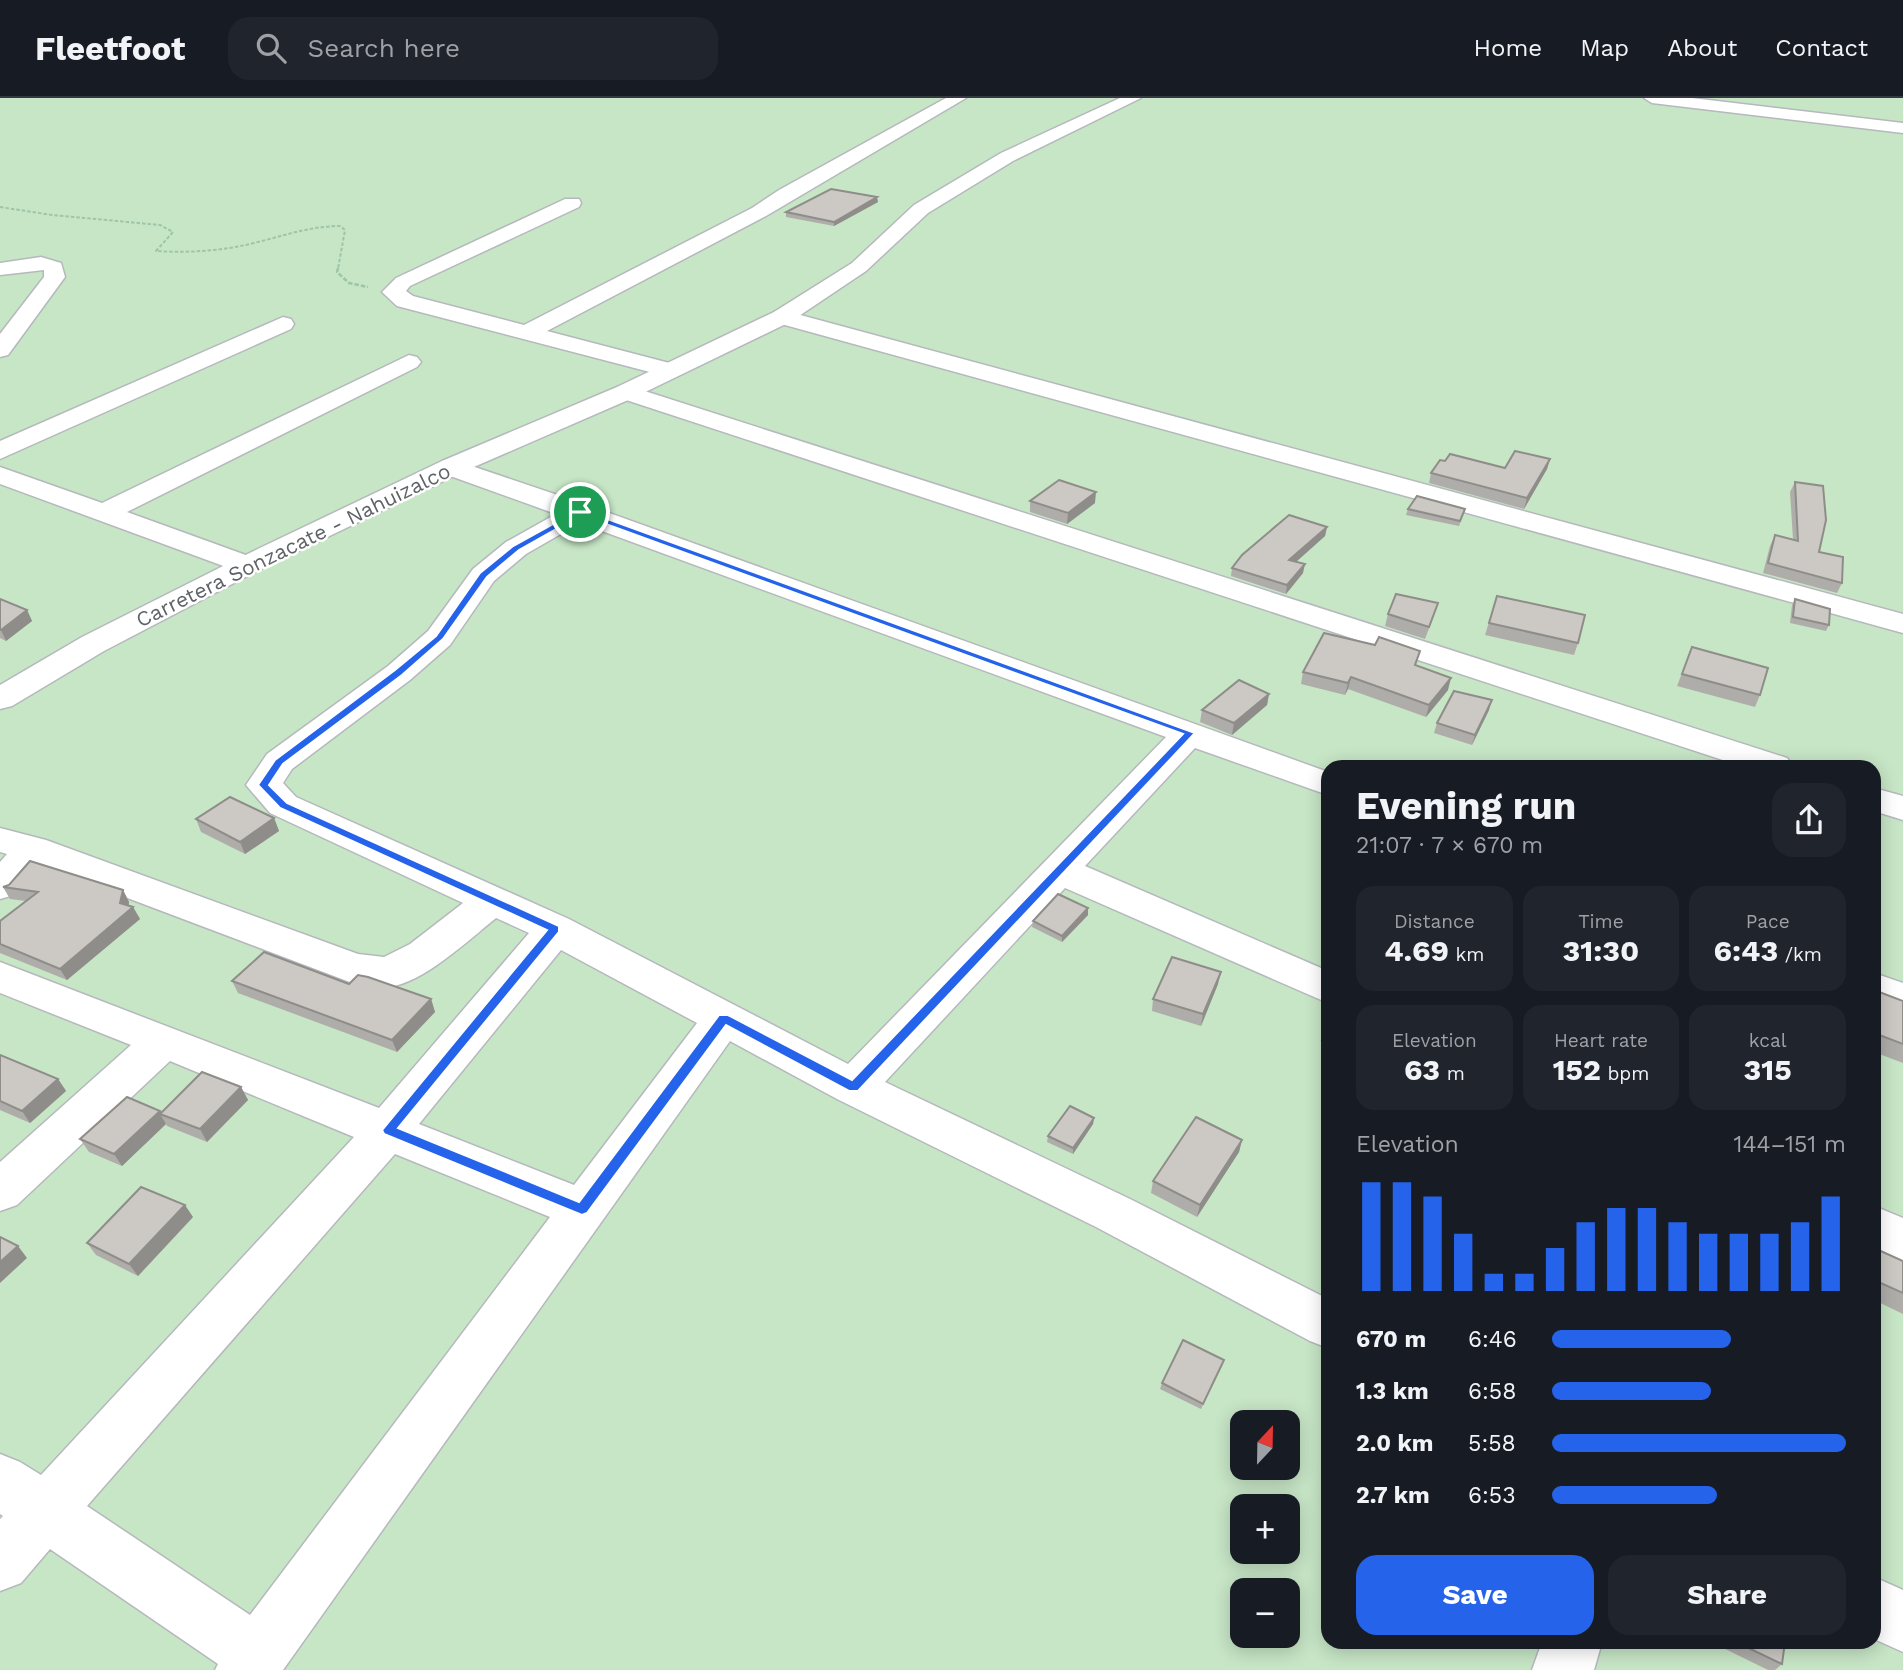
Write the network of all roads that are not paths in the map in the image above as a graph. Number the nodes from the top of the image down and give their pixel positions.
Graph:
1 (958, 98) edge
2 (1133, 98) edge
3 (1652, 98) edge
4 (1903, 128) edge
5 (572, 203) dead end
6 (0, 269) edge
7 (782, 317) junction
8 (283, 324) dead end
9 (527, 333) junction
10 (0, 350) edge
11 (409, 362) dead end
12 (669, 370) junction
13 (626, 391) junction
14 (0, 451) edge
15 (452, 467) junction
16 (0, 475) edge
17 (580, 512) junction
18 (102, 513) junction
19 (247, 565) junction
20 (1903, 624) edge
21 (0, 699) edge
22 (1190, 733) junction
23 (1757, 760) edge
24 (1321, 781) edge
25 (1881, 801) edge
26 (1903, 808) edge
27 (17, 844) edge
28 (1059, 870) junction
29 (0, 886) edge
30 (494, 899) junction
31 (555, 929) junction
32 (0, 977) edge
33 (1321, 985) edge
34 (1881, 991) edge
35 (1903, 999) edge
36 (724, 1018) junction
37 (164, 1041) junction
38 (853, 1087) junction
39 (388, 1130) junction
40 (0, 1191) edge
41 (582, 1209) junction
42 (1881, 1230) edge
43 (1903, 1240) edge
44 (1321, 1321) edge
45 (0, 1481) edge
46 (45, 1513) junction
47 (0, 1562) edge
48 (1881, 1611) edge
49 (1903, 1622) edge
50 (1570, 1649) edge
51 (251, 1663) edge
52 (1563, 1670) edge

1 - 9 street
2 - 7 street, Carretera Sonzacate - Nahuizalco
3 - 4 street
5 - 9 street
6 - 10 street
7 - 12 street, Carretera Sonzacate - Nahuizalco
7 - 20 street
8 - 14 street
9 - 12 street
11 - 18 street
12 - 13 street, Carretera Sonzacate - Nahuizalco
13 - 15 street, Carretera Sonzacate - Nahuizalco
13 - 23 street
15 - 17 street
15 - 19 street, Carretera Sonzacate - Nahuizalco
16 - 18 street
17 - 22 street
17 - 30 street
18 - 19 street
19 - 21 street, Carretera Sonzacate - Nahuizalco
22 - 24 street
22 - 28 street
25 - 26 street
27 - 29 street
27 - 30 street
28 - 33 street
28 - 38 street
30 - 31 street
31 - 36 street
31 - 39 street
32 - 37 street
34 - 35 street
36 - 38 street
36 - 41 street
37 - 39 street
37 - 40 street
38 - 44 street
39 - 41 street
39 - 46 street
41 - 51 street
42 - 43 street
45 - 46 street
46 - 47 street
46 - 51 street
48 - 49 street
50 - 52 street

